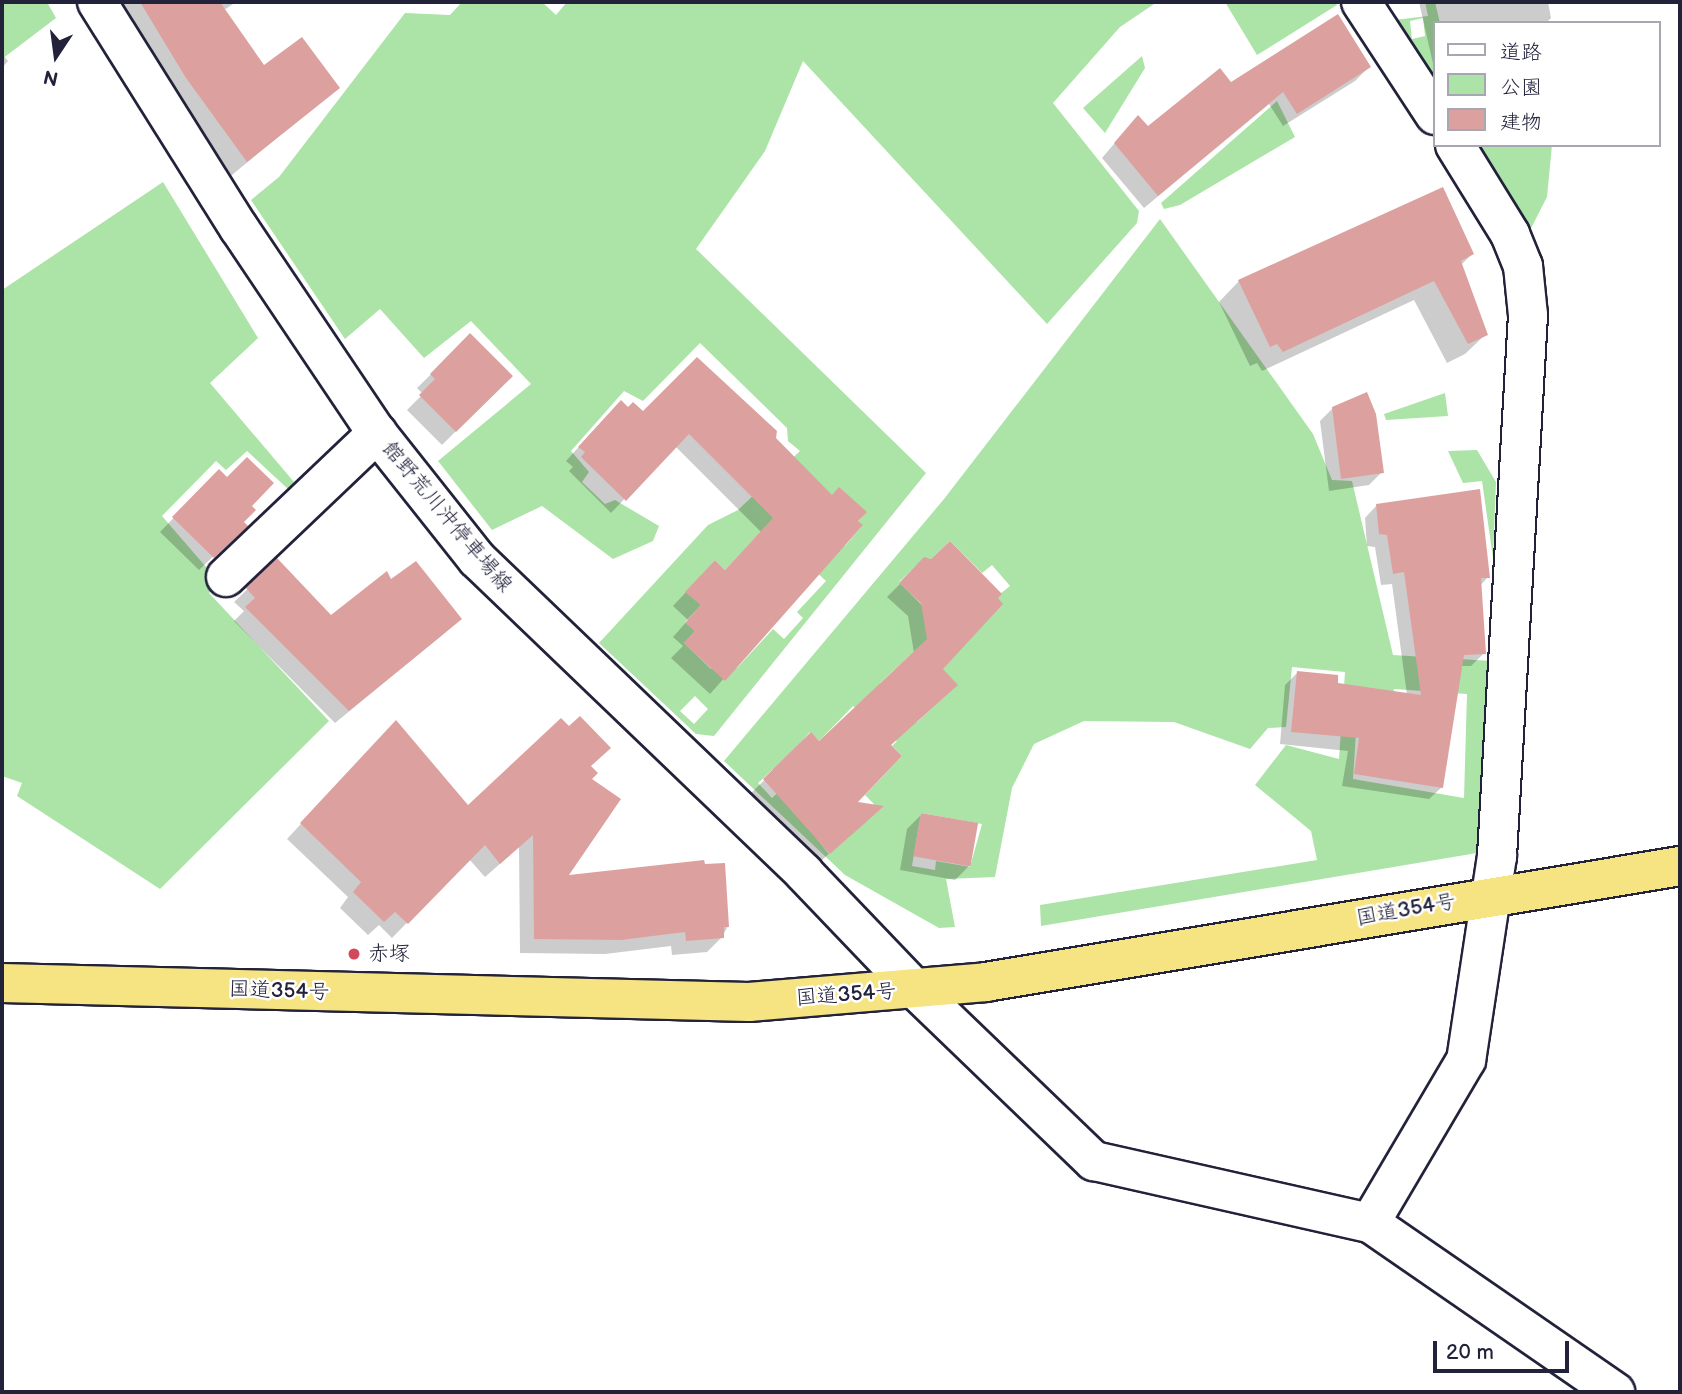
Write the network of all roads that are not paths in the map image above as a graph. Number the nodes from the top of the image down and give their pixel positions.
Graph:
1 (97, 2) edge
2 (1361, 2) edge
3 (1434, 113) edge
4 (1456, 147) edge
5 (377, 433) junction
6 (226, 577) dead end
7 (1680, 866) edge
8 (1490, 895) junction
9 (2, 983) edge
10 (916, 990) junction
11 (1370, 1223) junction
12 (1615, 1392) edge

1 - 5 street, 館野荒川沖停車場線
2 - 3 street
4 - 8 street
5 - 6 street
5 - 10 street, 館野荒川沖停車場線
7 - 8 highway, 国道354号
8 - 10 highway, 国道354号
8 - 11 street
9 - 10 highway, 国道354号
10 - 11 street, 館野荒川沖停車場線
11 - 12 street

